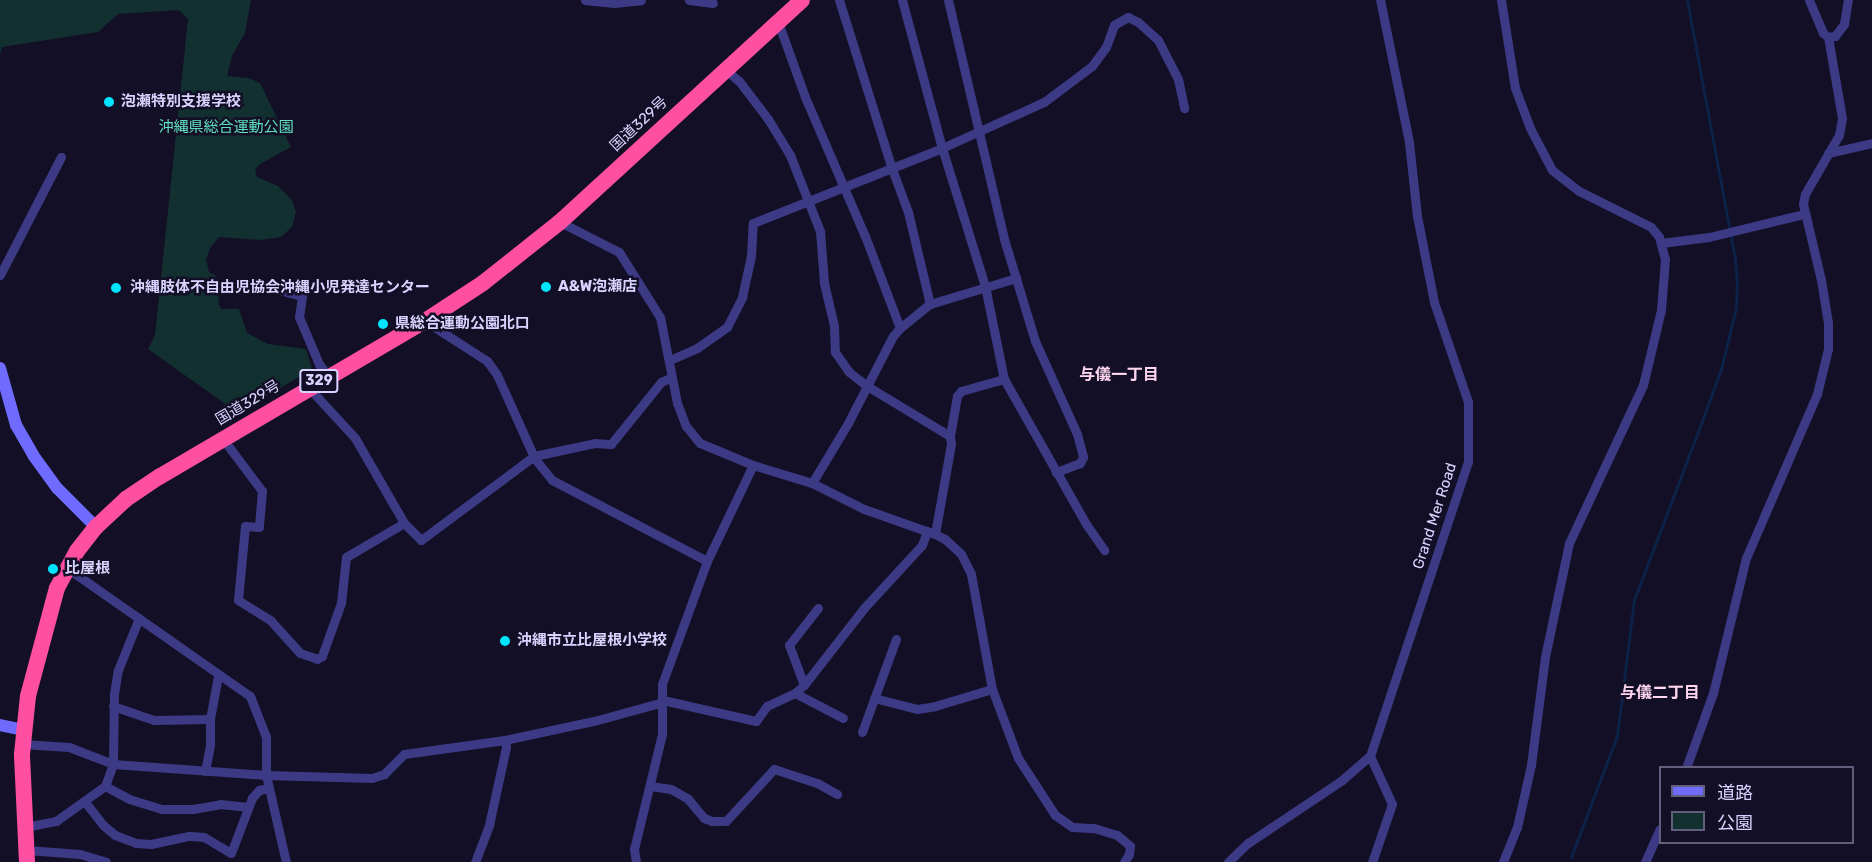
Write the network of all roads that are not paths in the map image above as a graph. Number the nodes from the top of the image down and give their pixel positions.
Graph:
1 (585, 0) edge
2 (641, 0) edge
3 (689, 0) edge
4 (802, 0) edge
5 (839, 0) edge
6 (903, 0) edge
7 (948, 0) edge
8 (1380, 0) edge
9 (1501, 0) edge
10 (1809, 0) edge
11 (1848, 0) edge
12 (713, 3) dead end
13 (778, 22) junction
14 (1828, 37) junction
15 (725, 69) junction
16 (1184, 108) dead end
17 (977, 134) junction
18 (1872, 143) edge
19 (942, 148) junction
20 (1828, 153) junction
21 (61, 157) dead end
22 (892, 169) junction
23 (844, 187) junction
24 (809, 203) junction
25 (1803, 214) junction
26 (560, 222) junction
27 (1661, 243) junction
28 (0, 275) edge
29 (1016, 278) junction
30 (250, 282) dead end
31 (985, 286) junction
32 (930, 304) junction
33 (424, 321) junction
34 (900, 328) junction
35 (670, 360) junction
36 (0, 368) edge
37 (328, 376) junction
38 (672, 377) junction
39 (1004, 379) junction
40 (867, 386) junction
41 (309, 388) junction
42 (950, 436) junction
43 (223, 439) junction
44 (534, 456) junction
45 (753, 465) junction
46 (1056, 472) junction
47 (812, 483) junction
48 (404, 523) junction
49 (96, 527) junction
50 (931, 533) junction
51 (1104, 550) dead end
52 (707, 561) junction
53 (67, 567) junction
54 (818, 608) dead end
55 (139, 618) junction
56 (896, 639) dead end
57 (218, 676) junction
58 (804, 685) junction
59 (992, 689) junction
60 (795, 693) junction
61 (874, 698) junction
62 (661, 703) junction
63 (113, 706) junction
64 (843, 718) dead end
65 (210, 719) junction
66 (0, 725) edge
67 (862, 732) dead end
68 (23, 737) junction
69 (505, 740) junction
70 (1370, 756) junction
71 (113, 764) junction
72 (1687, 766) edge
73 (205, 771) junction
74 (266, 775) junction
75 (105, 786) junction
76 (651, 786) junction
77 (268, 788) junction
78 (837, 794) dead end
79 (85, 802) junction
80 (248, 807) junction
81 (25, 828) junction
82 (1659, 831) edge
83 (54, 852) junction
84 (27, 856) edge
85 (64, 862) edge
86 (106, 862) edge
87 (286, 862) edge
88 (475, 862) edge
89 (636, 862) edge
90 (1124, 862) edge
91 (1228, 862) edge
92 (1372, 862) edge
93 (1503, 862) edge
94 (1645, 862) edge

1 - 2 street
3 - 12 street
4 - 13 highway, 国道329号 / 329
5 - 22 street
6 - 19 street
7 - 17 street
8 - 70 street, Grand Mer Road
9 - 27 street
10 - 14 street
11 - 14 street
13 - 15 highway, 国道329号 / 329
13 - 23 street
14 - 20 street
15 - 24 street
15 - 26 highway, 国道329号 / 329
16 - 17 street
17 - 19 street
17 - 29 street
18 - 20 street
19 - 22 street
19 - 31 street
20 - 25 street
21 - 28 street
22 - 23 street
22 - 32 street
23 - 24 street
23 - 34 street
24 - 35 street
24 - 40 street
25 - 27 street
25 - 72 street
26 - 33 highway, 国道329号 / 329
26 - 35 street
27 - 93 street
29 - 31 street
29 - 46 street
30 - 37 street
31 - 32 street
31 - 39 street
32 - 34 street
33 - 37 highway, 国道329号 / 329
33 - 44 street
34 - 40 street
35 - 38 street
36 - 49 street
37 - 41 highway, 国道329号 / 329
38 - 44 street
38 - 45 street
39 - 42 street
39 - 46 street
40 - 42 street
40 - 47 street
41 - 43 highway, 国道329号 / 329
41 - 48 street
42 - 50 street
43 - 48 street
43 - 49 highway, 国道329号 / 329
44 - 48 street
44 - 52 street
45 - 47 street
45 - 52 street
46 - 51 street
47 - 50 street
49 - 53 highway, 国道329号 / 329
50 - 58 street
50 - 59 street
52 - 62 street
53 - 55 street
53 - 68 highway, 国道329号 / 329
54 - 58 street
55 - 57 street
55 - 63 street
56 - 61 street
57 - 65 street
57 - 74 street
58 - 60 street
59 - 61 street
59 - 90 street
60 - 62 street
60 - 64 street
61 - 67 street
62 - 69 street
62 - 76 street
63 - 65 street
63 - 71 street
65 - 73 street
66 - 68 street
68 - 71 street
68 - 81 highway, 国道329号 / 329
69 - 74 street
69 - 88 street
70 - 91 street
70 - 92 street
71 - 73 street
71 - 75 street
73 - 74 street
74 - 77 street
75 - 79 street
75 - 80 street
76 - 78 street
76 - 89 street
77 - 80 street
77 - 87 street
79 - 80 street
79 - 81 street
81 - 84 highway, 国道329号 / 329
82 - 94 street
83 - 84 street
83 - 85 street
83 - 86 street

